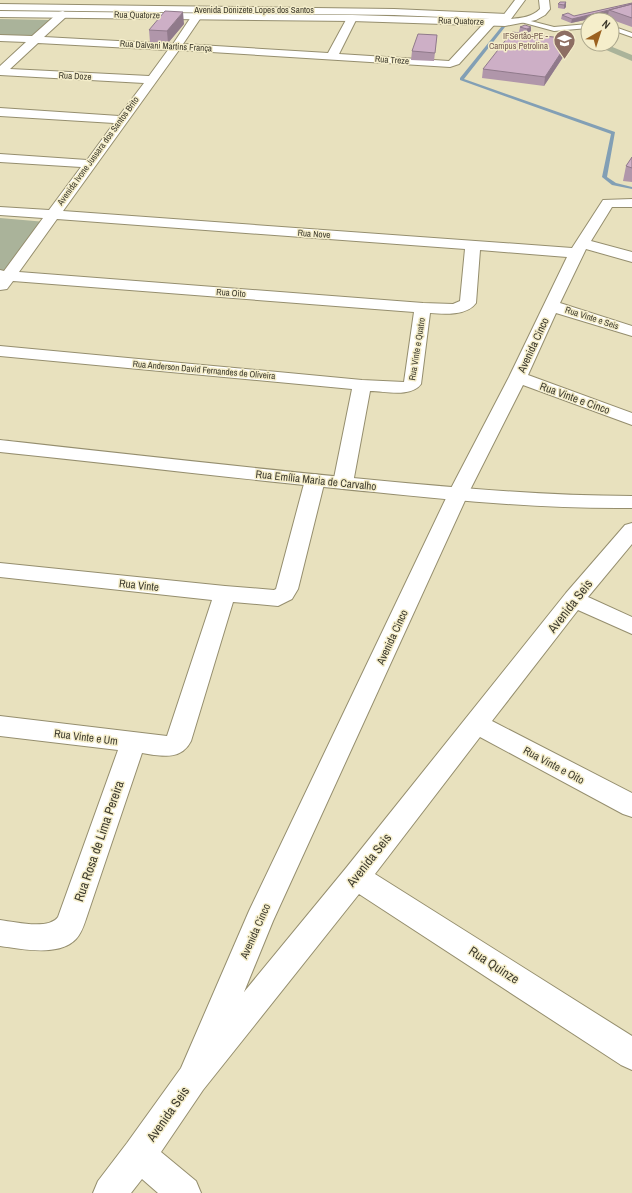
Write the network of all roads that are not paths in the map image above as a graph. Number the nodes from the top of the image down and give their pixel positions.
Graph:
1 (280, 0) edge
2 (544, 0) edge
3 (505, 1) dead end
4 (0, 7) edge
5 (515, 7) edge
6 (273, 10) junction
7 (0, 14) edge
8 (63, 14) junction
9 (205, 14) junction
10 (535, 16) junction
11 (352, 18) junction
12 (522, 21) junction
13 (491, 22) junction
14 (580, 27) edge
15 (620, 30) edge
16 (632, 34) edge
17 (0, 38) edge
18 (36, 40) junction
19 (176, 47) junction
20 (332, 56) junction
21 (0, 72) edge
22 (151, 80) junction
23 (0, 112) edge
24 (121, 120) junction
25 (0, 158) edge
26 (89, 164) junction
27 (632, 203) edge
28 (0, 212) edge
29 (52, 215) junction
30 (473, 246) junction
31 (579, 248) junction
32 (632, 258) edge
33 (3, 279) edge
34 (552, 306) junction
35 (423, 308) junction
36 (632, 331) edge
37 (0, 351) edge
38 (518, 377) junction
39 (362, 385) junction
40 (408, 387) joint
41 (632, 419) edge
42 (0, 446) edge
43 (315, 480) junction
44 (343, 483) junction
45 (458, 494) junction
46 (632, 502) edge
47 (632, 530) edge
48 (0, 570) edge
49 (225, 594) junction
50 (574, 599) junction
51 (632, 626) edge
52 (476, 724) junction
53 (0, 726) edge
54 (133, 743) junction
55 (632, 806) edge
56 (356, 877) junction
57 (0, 933) edge
58 (632, 1054) edge
59 (192, 1079) junction
60 (139, 1155) junction
61 (110, 1193) edge
62 (184, 1193) edge

1 - 6 street
2 - 10 street
3 - 5 street
4 - 9 street, Avenida Donizete Lopes dos Santos
5 - 6 street, Avenida Donizete Lopes dos Santos
5 - 10 street
5 - 13 street
6 - 9 street, Avenida Donizete Lopes dos Santos
7 - 8 street, Rua Quatorze
8 - 9 street, Rua Quatorze
8 - 18 street
9 - 11 street, Rua Quatorze
9 - 19 street, Avenida Ivone Jussara dos Santos Brito
10 - 12 street, Rua Quatorze
11 - 13 street, Rua Quatorze
11 - 20 street
12 - 13 street, Rua Quatorze
12 - 14 lane
13 - 20 street, Rua Treze
15 - 16 lane
17 - 18 street, Rua Dalvani Martins França
18 - 19 street, Rua Dalvani Martins França
18 - 21 street
19 - 20 street, Rua Dalvani Martins França
19 - 22 street, Avenida Ivone Jussara dos Santos Brito
21 - 22 street, Rua Doze
22 - 24 street, Avenida Ivone Jussara dos Santos Brito
23 - 24 street
24 - 26 street, Avenida Ivone Jussara dos Santos Brito
25 - 26 street
26 - 29 street, Avenida Ivone Jussara dos Santos Brito
27 - 31 street, Avenida Cinco
28 - 29 street, Rua Nove
29 - 30 street, Rua Nove
29 - 33 street, Avenida Ivone Jussara dos Santos Brito
30 - 31 street, Rua Nove
30 - 35 street, Rua Oito
31 - 32 street, Rua Nove
31 - 34 street, Avenida Cinco
33 - 35 street, Rua Oito
34 - 36 street, Rua Vinte e Seis
34 - 38 street, Avenida Cinco
35 - 40 street, Rua Vinte e Quatro
37 - 39 street, Rua Anderson David Fernandes de Oliveira
38 - 41 street, Rua Vinte e Cinco
38 - 45 street, Avenida Cinco
39 - 40 street, Rua Anderson David Fernandes de Oliveira
39 - 44 street
42 - 43 street, Rua Emília Maria de Carvalho
43 - 44 street, Rua Emília Maria de Carvalho
43 - 49 street, Rua Vinte
44 - 45 street, Rua Emília Maria de Carvalho
45 - 46 street, Rua Emília Maria de Carvalho
45 - 59 street, Avenida Cinco
47 - 50 street, Avenida Seis
48 - 49 street, Rua Vinte
49 - 54 street, Rua Vinte e Um
50 - 51 street
50 - 52 street, Avenida Seis
52 - 55 street, Rua Vinte e Oito
52 - 56 street, Avenida Seis
53 - 54 street, Rua Vinte e Um
54 - 57 street, Rua Rosa de Lima Pereira
56 - 58 street, Rua Quinze
56 - 59 street, Avenida Seis
59 - 60 street, Avenida Seis
60 - 61 street, Avenida Seis
60 - 62 street

